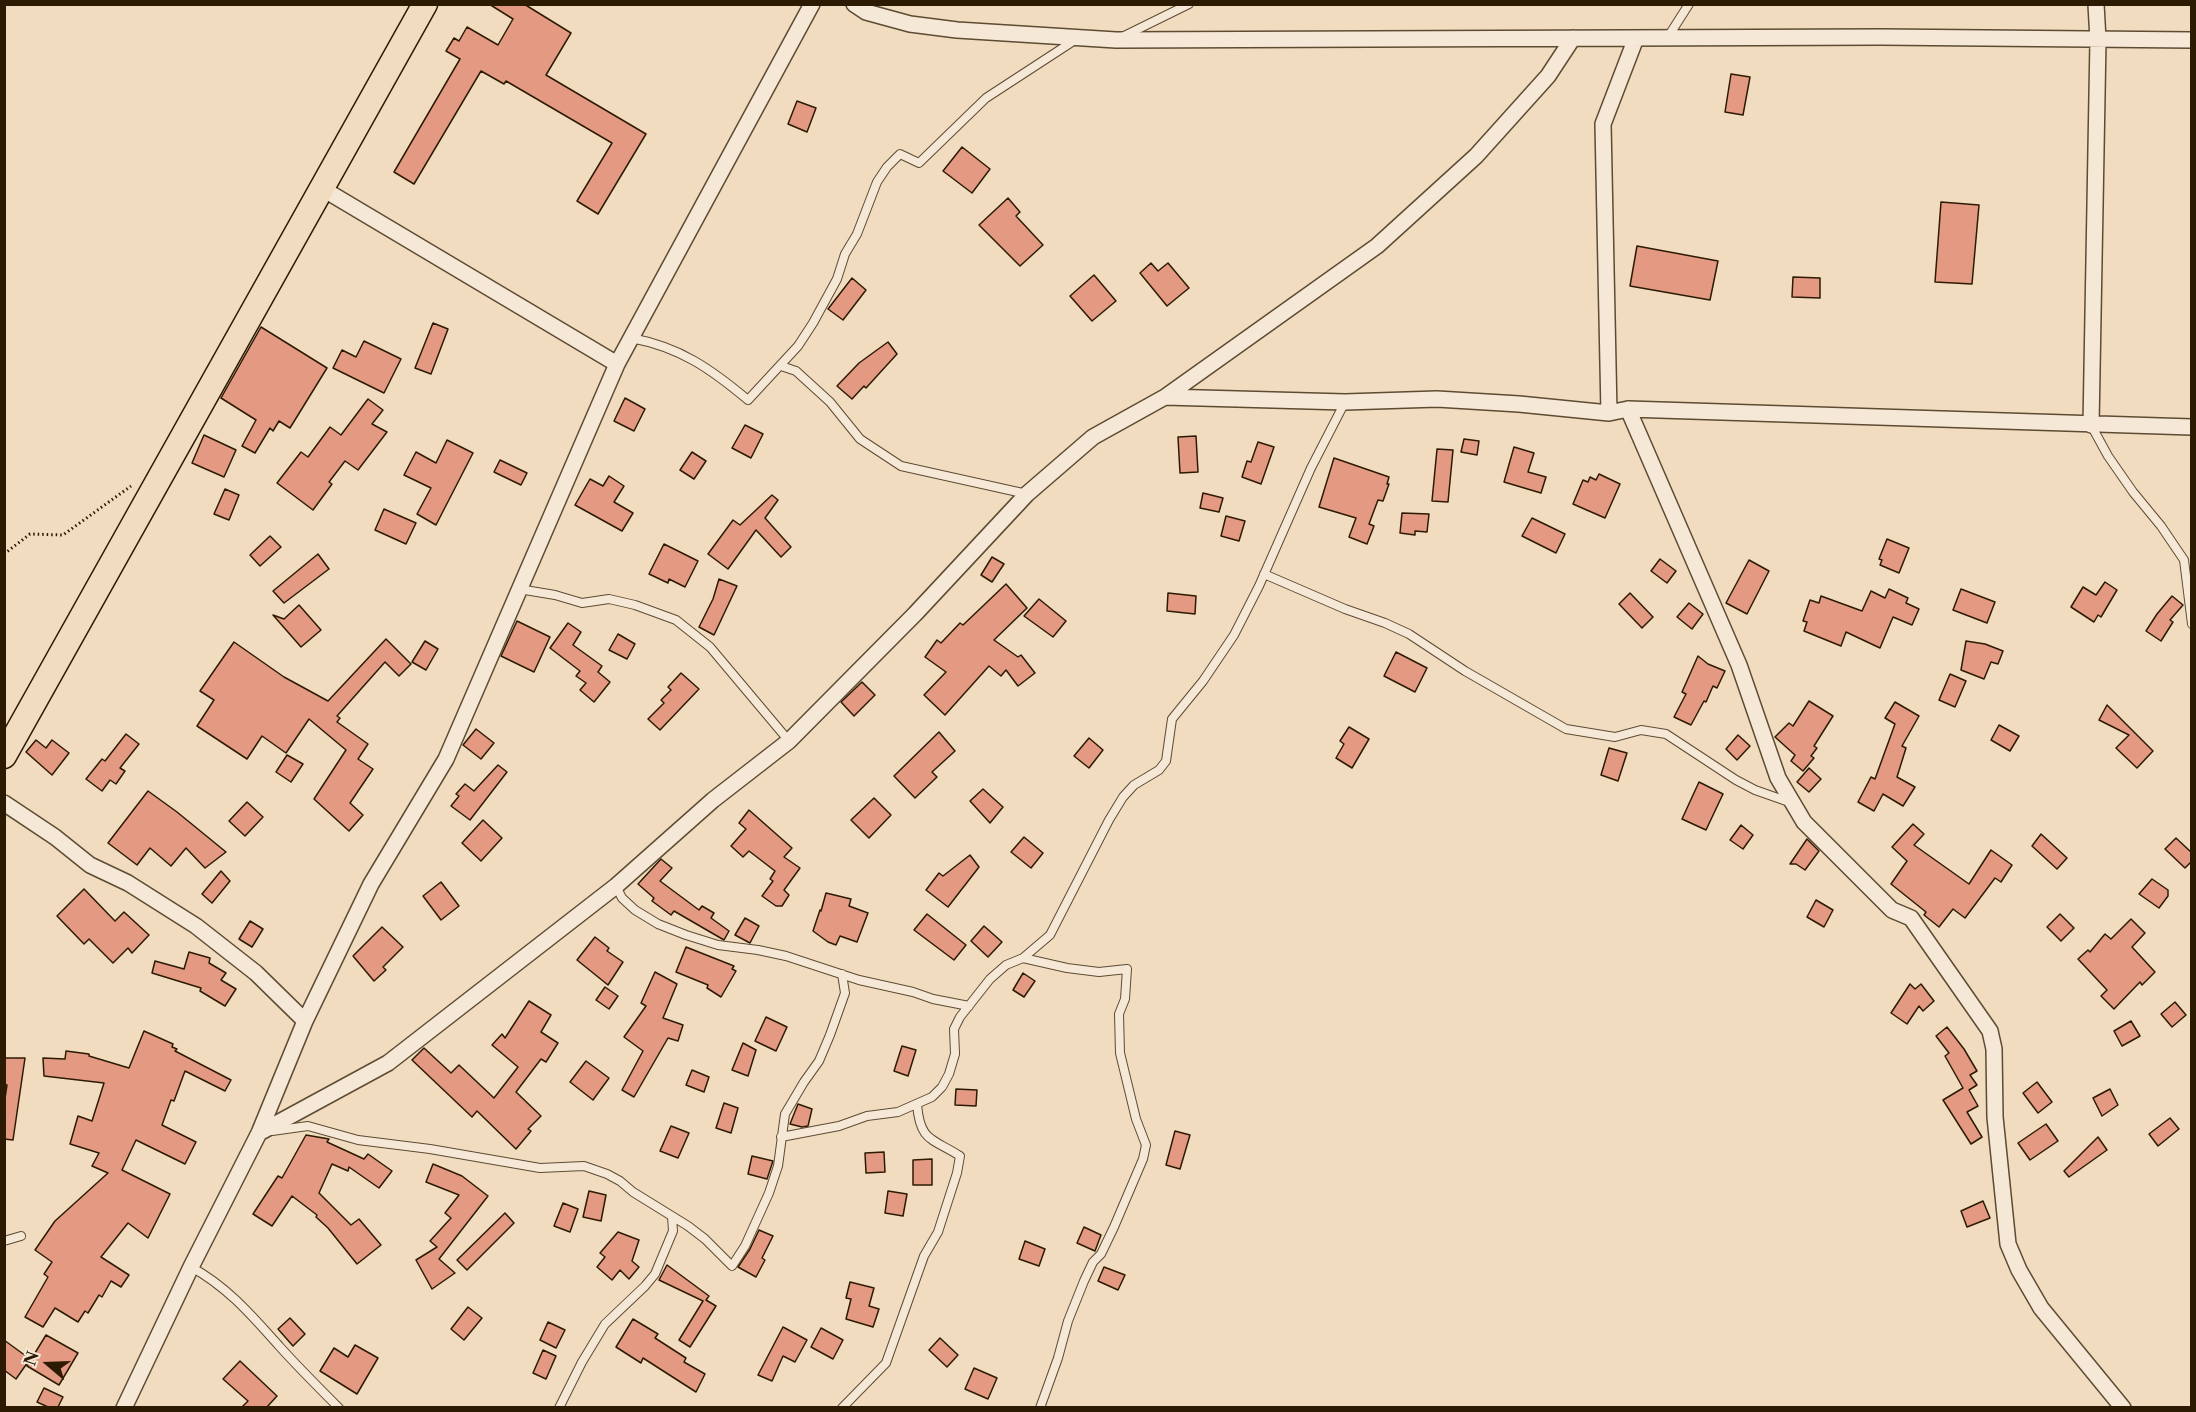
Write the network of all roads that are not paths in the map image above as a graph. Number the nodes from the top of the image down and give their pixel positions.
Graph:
1 (425, 4) edge
2 (812, 4) edge
3 (854, 4) edge
4 (1189, 4) edge
5 (1689, 4) edge
6 (2096, 4) edge
7 (1174, 8) edge
8 (1079, 38) junction
9 (1573, 38) junction
10 (1636, 38) junction
11 (1667, 38) junction
12 (1116, 40) junction
13 (2098, 40) junction
14 (2192, 40) edge
15 (323, 189) junction
16 (630, 338) junction
17 (617, 364) junction
18 (781, 366) junction
19 (1165, 396) junction
20 (1345, 402) junction
21 (1628, 409) junction
22 (1609, 413) junction
23 (2091, 424) junction
24 (2192, 427) edge
25 (1027, 494) junction
26 (1264, 574) junction
27 (519, 590) junction
28 (2192, 624) edge
29 (789, 741) junction
30 (4, 756) edge
31 (4, 803) edge
32 (1792, 803) junction
33 (616, 886) junction
34 (1023, 958) junction
35 (842, 975) junction
36 (969, 1006) junction
37 (306, 1021) junction
38 (917, 1104) junction
39 (259, 1133) junction
40 (781, 1137) junction
41 (672, 1217) junction
42 (21, 1236) dead end
43 (4, 1240) edge
44 (191, 1267) junction
45 (124, 1407) edge
46 (339, 1407) edge
47 (559, 1407) edge
48 (842, 1407) edge
49 (1040, 1407) edge
50 (2123, 1407) edge

1 - 15 main road
2 - 16 street
3 - 8 street
4 - 7 lane
5 - 11 lane
6 - 13 street
7 - 12 lane
8 - 12 street
8 - 18 lane
9 - 10 street
9 - 12 street
9 - 19 street
10 - 11 street
10 - 22 street
11 - 13 street
13 - 14 street
13 - 23 street
15 - 17 street
15 - 30 main road
16 - 17 street
16 - 18 lane
17 - 27 street
18 - 25 lane
19 - 20 street
19 - 25 street
20 - 22 street
20 - 26 lane
21 - 22 street
21 - 23 street
21 - 32 street
23 - 24 street
23 - 28 lane
25 - 29 street
26 - 32 lane
26 - 34 lane
27 - 29 lane
27 - 37 street
29 - 33 street
31 - 37 street
32 - 50 street
33 - 35 lane
33 - 39 street
34 - 36 lane
34 - 49 lane
35 - 36 lane
35 - 40 lane
36 - 38 lane
37 - 39 street
38 - 40 lane
38 - 48 lane
39 - 41 lane
39 - 44 street
40 - 41 lane
41 - 47 lane
42 - 43 lane
44 - 45 street
44 - 46 lane

